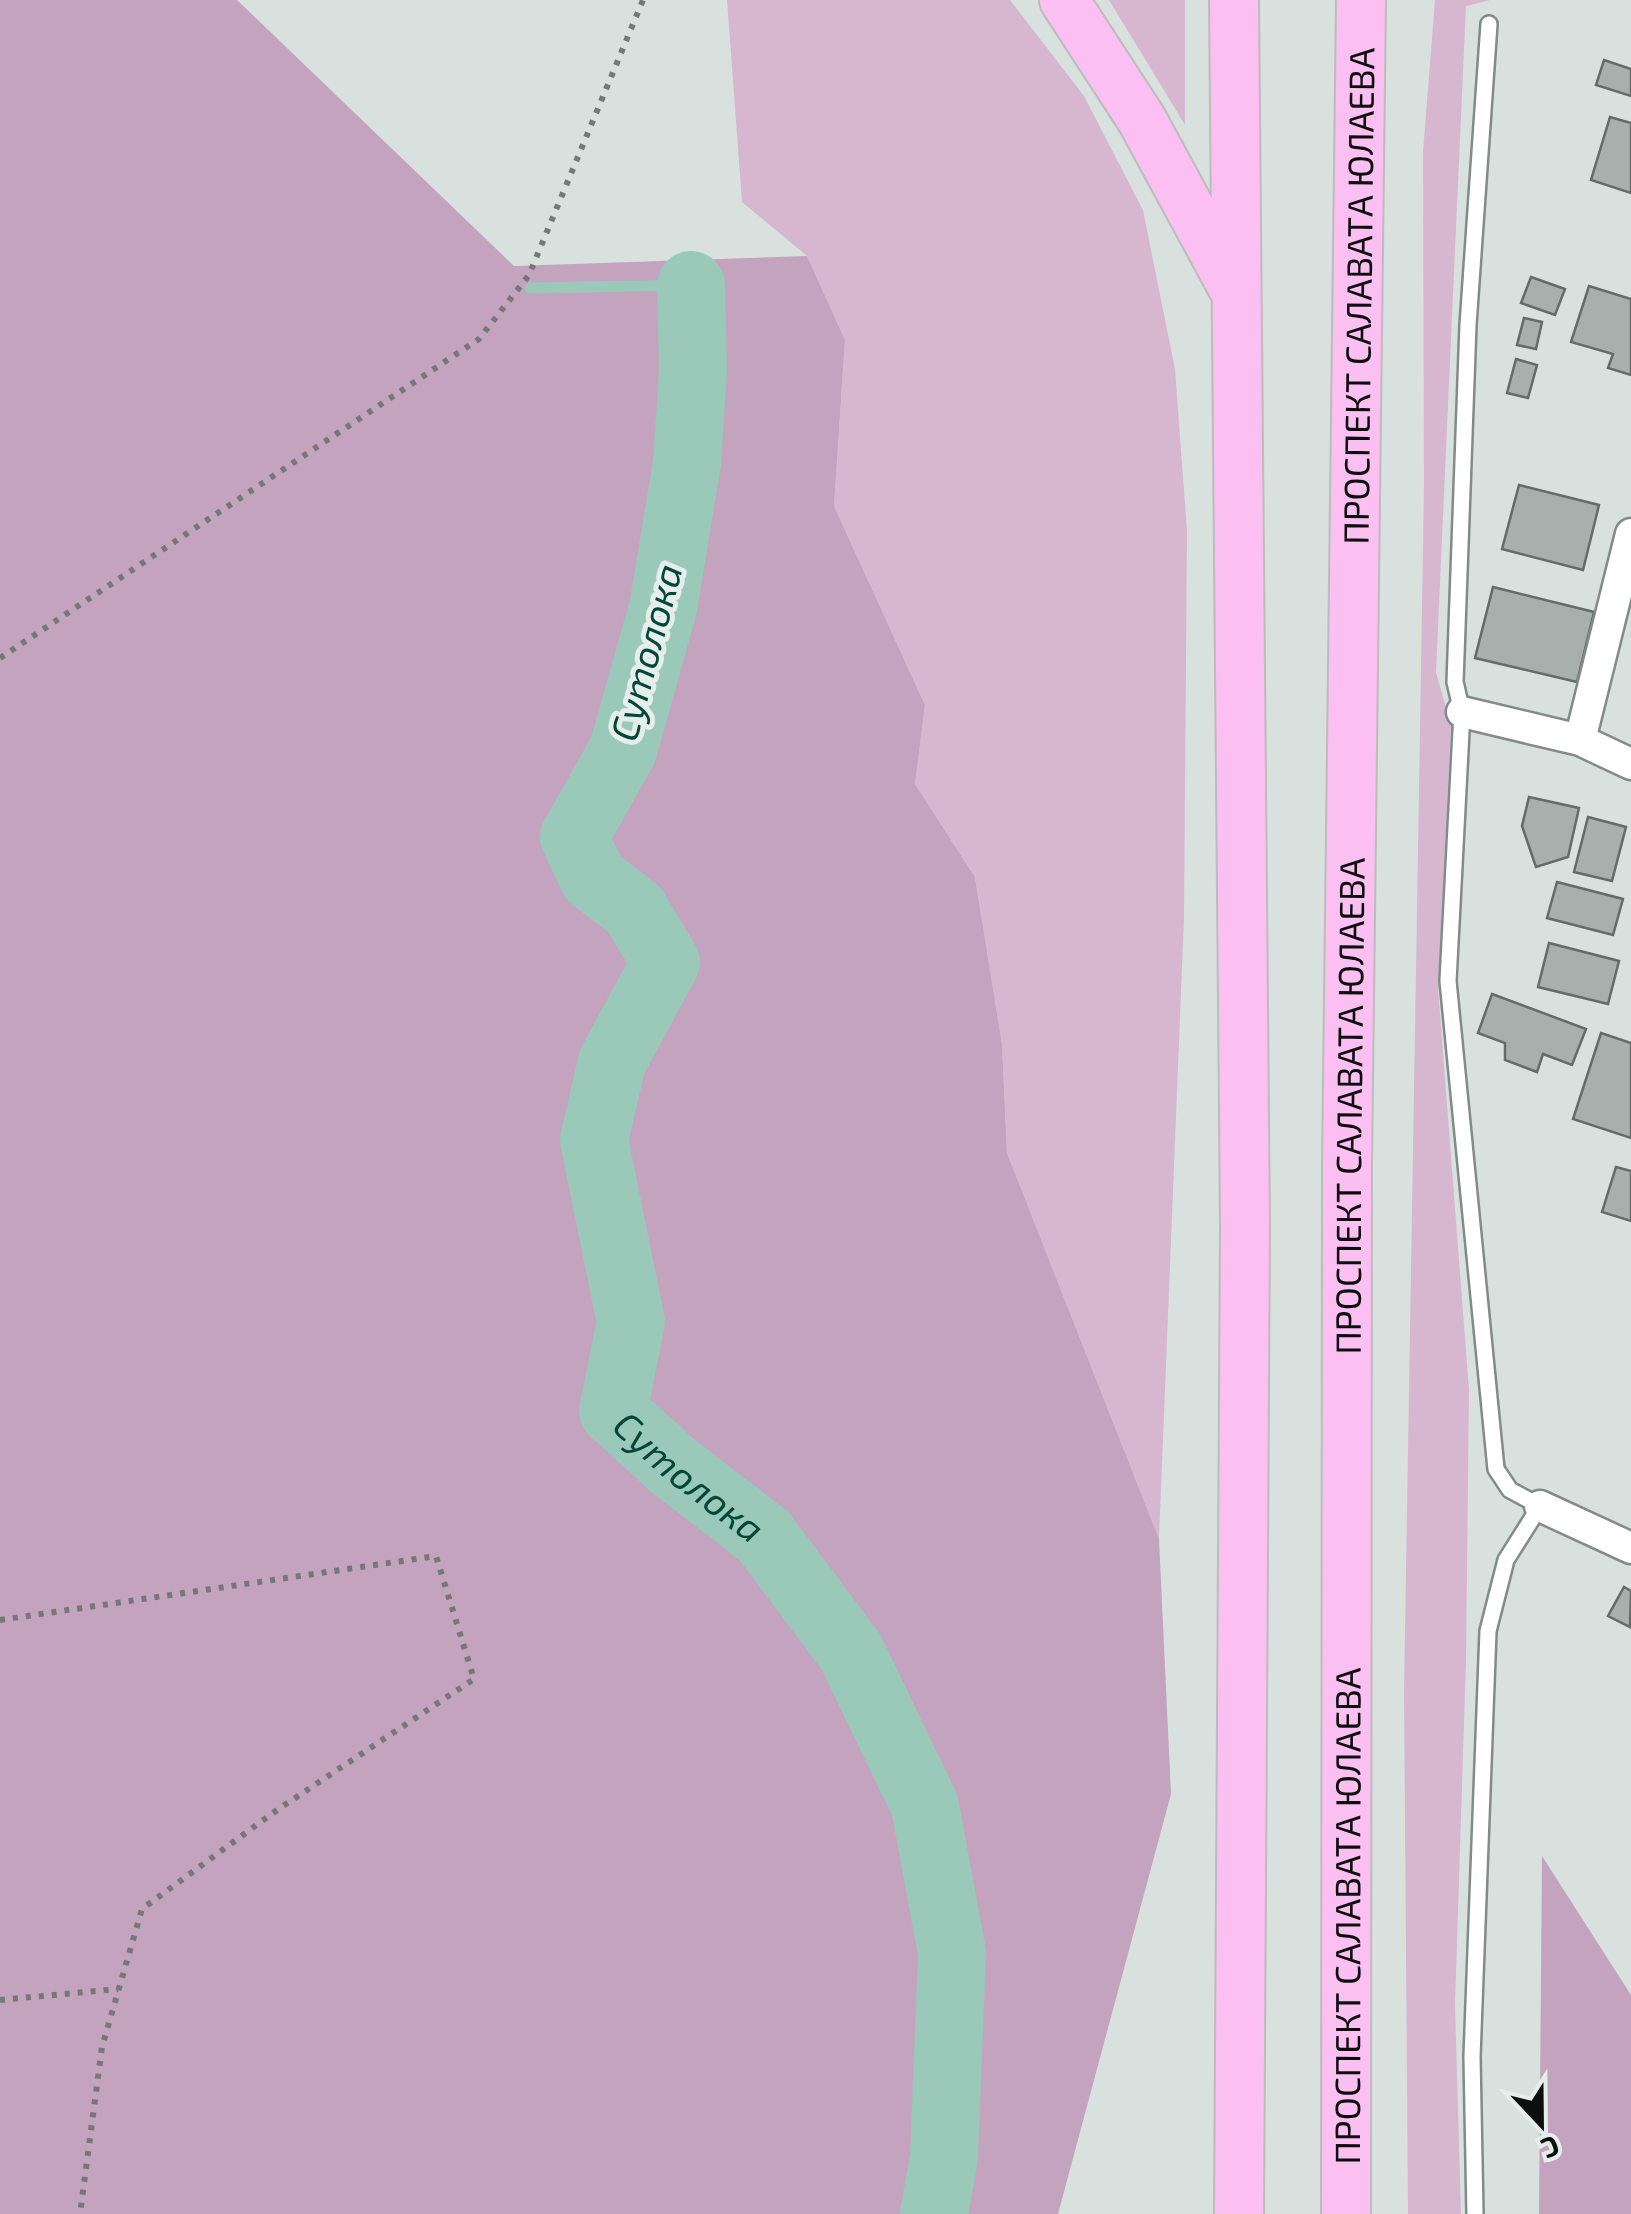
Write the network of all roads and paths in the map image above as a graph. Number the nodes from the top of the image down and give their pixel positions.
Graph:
1 (643, 0) edge
2 (1064, 0) edge
3 (1234, 0) edge
4 (1364, 9) edge
5 (1489, 24) dead end
6 (1235, 292) junction
7 (1631, 534) edge
8 (0, 658) edge
9 (1462, 712) junction
10 (1580, 740) junction
11 (1631, 764) edge
12 (1540, 1506) junction
13 (1631, 1548) edge
14 (0, 1620) edge
15 (119, 1988) junction
16 (0, 2000) edge
17 (80, 2214) edge
18 (1239, 2214) edge
19 (1346, 2214) edge
20 (1476, 2214) edge

1 - 8 path
2 - 6 main road
3 - 6 main road
4 - 19 main road, ПРОСПЕКТ САЛАВАТА ЮЛАЕВА
5 - 9 lane
6 - 18 main road
7 - 10 street
9 - 10 street
9 - 12 lane
10 - 11 street
12 - 13 street
12 - 20 lane
14 - 15 path
15 - 16 path
15 - 17 path

